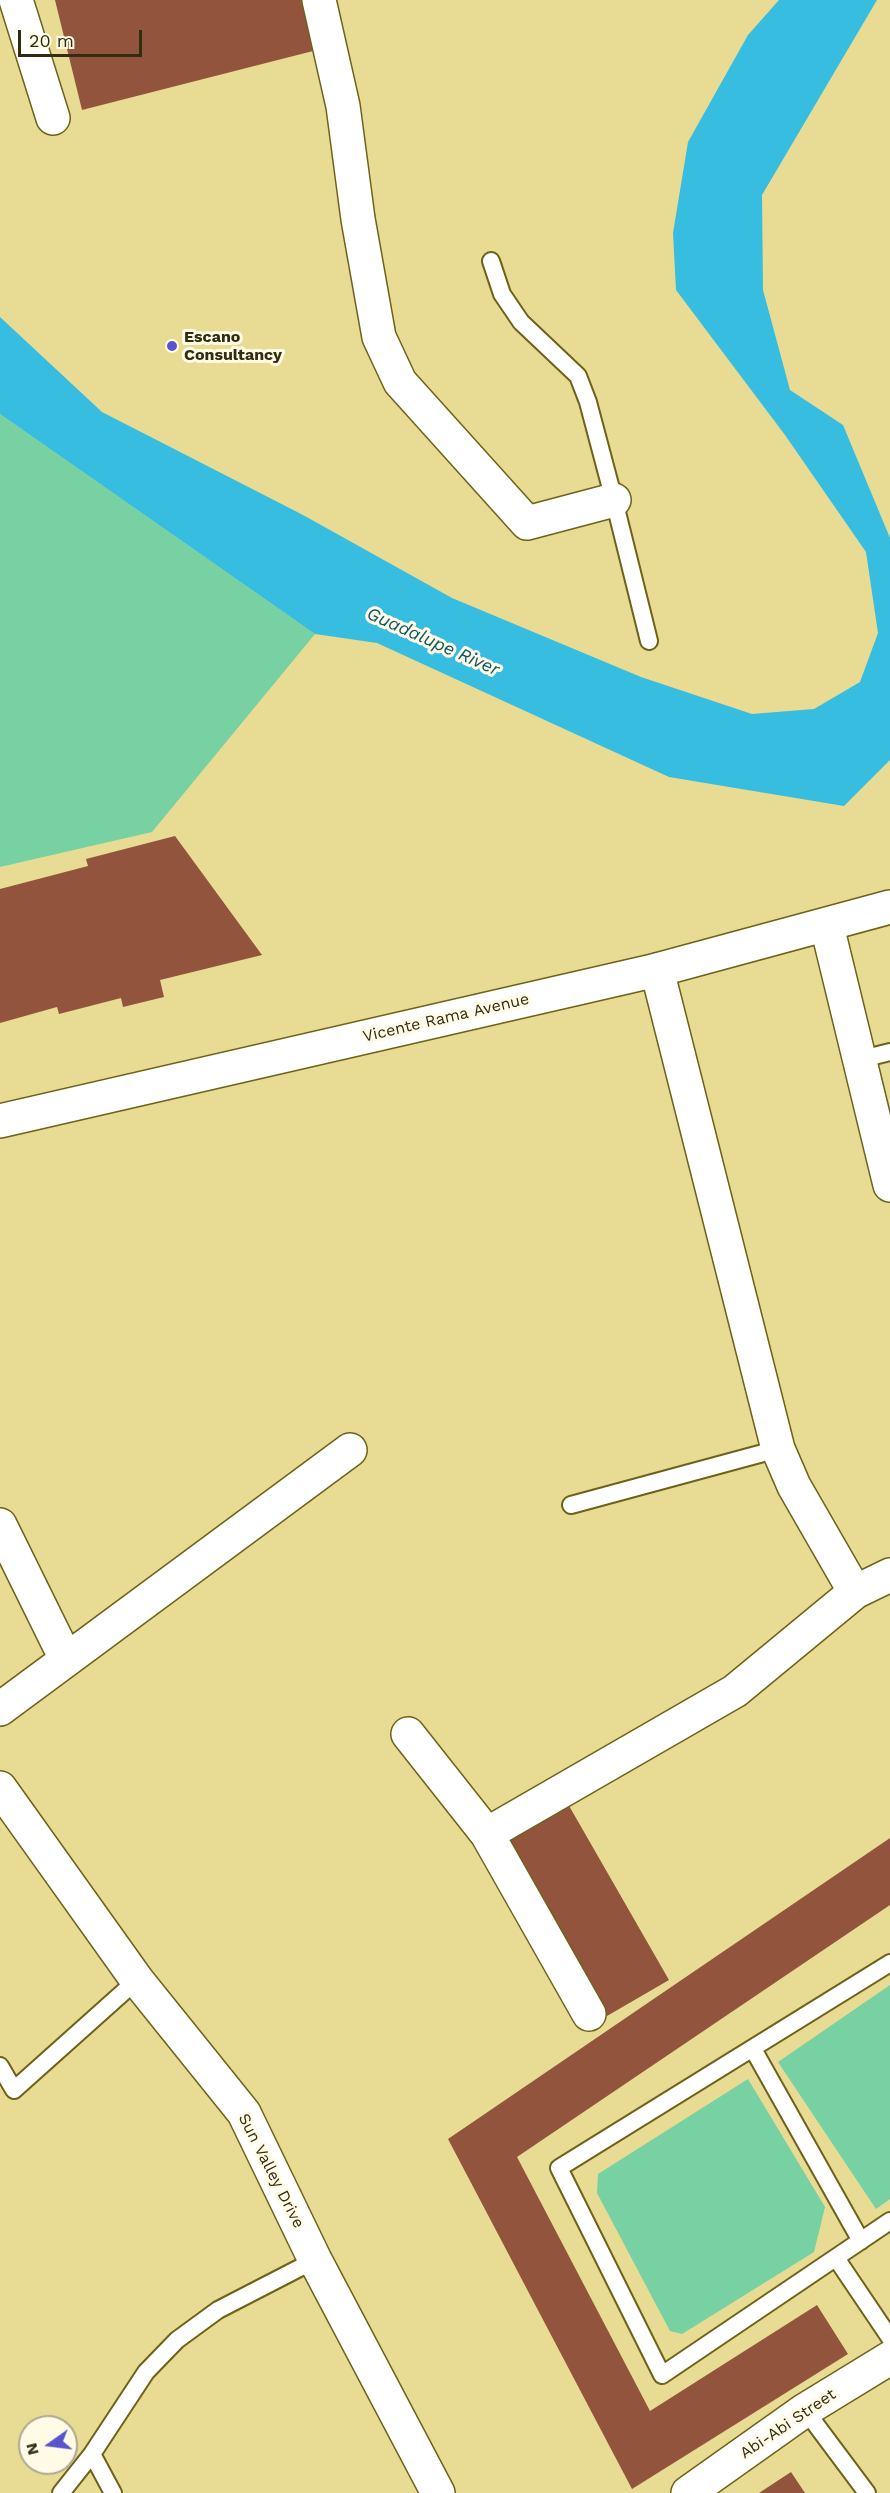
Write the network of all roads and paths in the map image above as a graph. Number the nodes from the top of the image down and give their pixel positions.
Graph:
1 (16, 0) edge
2 (319, 0) edge
3 (52, 118) dead end
4 (491, 261) dead end
5 (614, 500) junction
6 (649, 640) dead end
7 (890, 908) edge
8 (827, 926) junction
9 (657, 970) junction
10 (890, 1052) edge
11 (858, 1060) junction
12 (0, 1120) edge
13 (890, 1185) edge
14 (778, 1449) junction
15 (350, 1450) dead end
16 (571, 1505) dead end
17 (0, 1525) edge
18 (890, 1575) edge
19 (855, 1592) junction
20 (66, 1659) junction
21 (0, 1709) edge
22 (408, 1734) dead end
23 (0, 1788) edge
24 (487, 1834) junction
25 (890, 1964) edge
26 (137, 1980) junction
27 (589, 2014) dead end
28 (753, 2049) junction
29 (0, 2066) edge
30 (890, 2222) edge
31 (861, 2241) junction
32 (836, 2258) junction
33 (315, 2260) junction
34 (890, 2338) edge
35 (890, 2358) edge
36 (805, 2410) junction
37 (92, 2454) junction
38 (61, 2493) edge
39 (113, 2493) edge
40 (438, 2493) edge
41 (688, 2493) edge
42 (867, 2493) edge

1 - 3 street
2 - 5 street
4 - 5 lane
5 - 6 lane
7 - 8 street, Vicente Rama Avenue
8 - 9 street, Vicente Rama Avenue
8 - 11 street
9 - 12 street, Vicente Rama Avenue
9 - 14 street
10 - 11 lane
11 - 13 street
14 - 16 lane
14 - 19 street
15 - 20 street
17 - 20 street
18 - 19 street
19 - 24 street
20 - 21 street
22 - 24 street
23 - 26 street, Sun Valley Drive
24 - 27 street
25 - 28 lane
26 - 29 lane
26 - 33 street, Sun Valley Drive
28 - 31 lane
28 - 32 lane
30 - 31 lane
31 - 32 lane
32 - 34 lane
33 - 37 lane
33 - 40 street, Sun Valley Drive
35 - 36 street, Abi-Abi Street
36 - 41 street, Abi-Abi Street
36 - 42 lane
37 - 38 lane
37 - 39 lane

